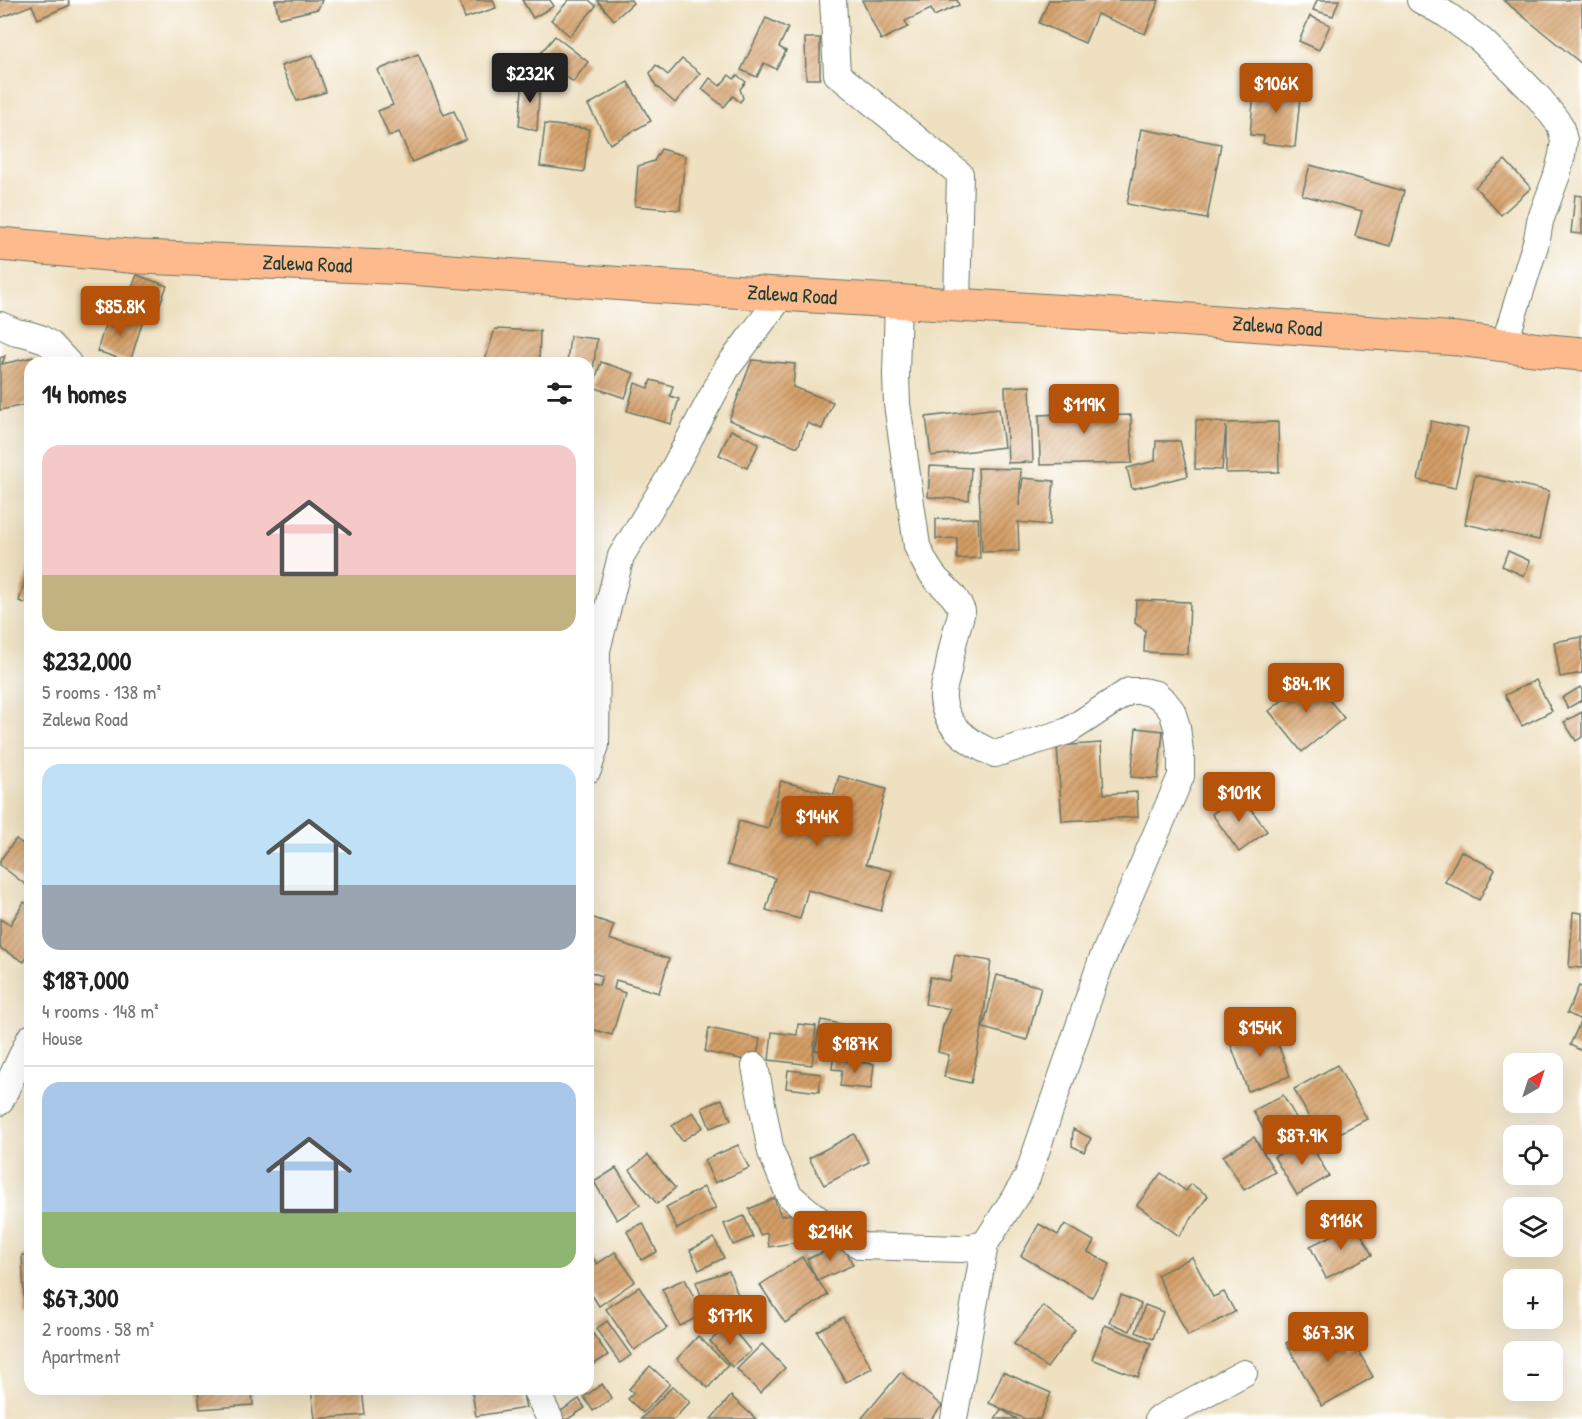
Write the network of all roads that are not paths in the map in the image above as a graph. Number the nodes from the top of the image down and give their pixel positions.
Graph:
1 (833, 0) edge
2 (1420, 0) edge
3 (0, 244) edge
4 (783, 294) junction
5 (898, 301) junction
6 (957, 305) junction
7 (0, 325) edge
8 (1504, 345) junction
9 (1582, 354) edge
10 (62, 357) edge
11 (594, 751) edge
12 (24, 1051) edge
13 (755, 1066) dead end
14 (0, 1102) edge
15 (986, 1244) junction
16 (1244, 1373) dead end
17 (538, 1395) edge
18 (550, 1419) edge
19 (954, 1419) edge
20 (1158, 1419) edge

1 - 6 street
2 - 8 street
3 - 4 highway, Zalewa Road
4 - 5 highway, Zalewa Road
4 - 11 street
5 - 6 highway, Zalewa Road
5 - 15 street
6 - 8 highway, Zalewa Road
7 - 10 street
8 - 9 highway, Zalewa Road
12 - 14 street
13 - 15 street
15 - 19 street
16 - 20 street
17 - 18 street

